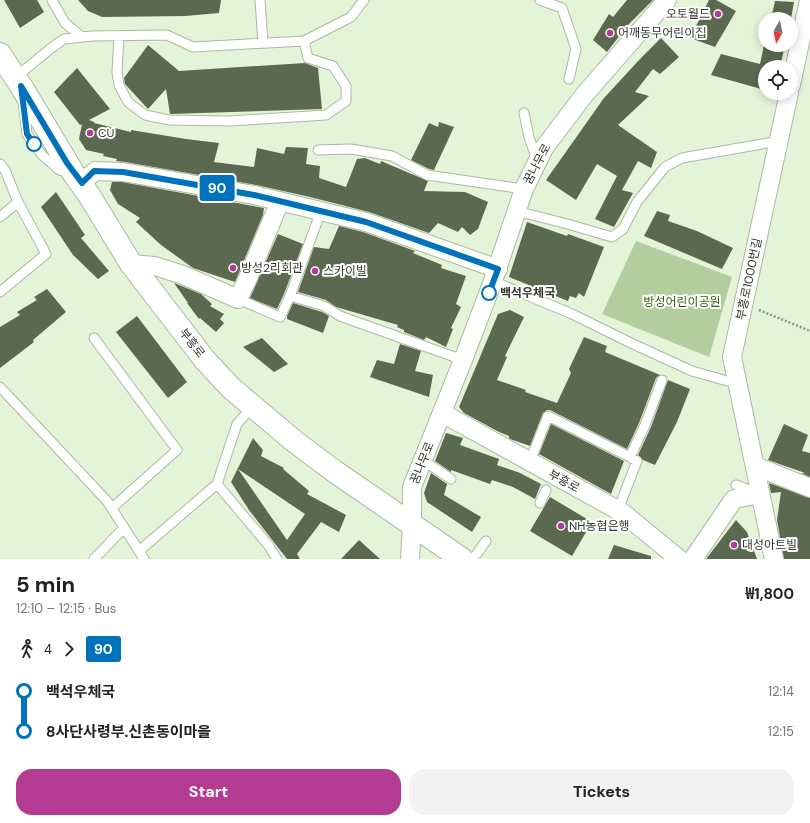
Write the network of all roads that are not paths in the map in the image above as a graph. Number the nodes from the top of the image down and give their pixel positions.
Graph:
1 (52, 0) edge
2 (260, 0) edge
3 (364, 0) edge
4 (540, 0) edge
5 (667, 0) edge
6 (809, 0) edge
7 (119, 36) junction
8 (82, 37) junction
9 (304, 41) junction
10 (263, 43) junction
11 (0, 54) edge
12 (796, 60) edge
13 (570, 79) dead end
14 (18, 81) junction
15 (788, 100) edge
16 (524, 113) dead end
17 (779, 141) junction
18 (318, 150) dead end
19 (537, 161) junction
20 (0, 164) edge
21 (78, 179) junction
22 (524, 189) junction
23 (280, 201) junction
24 (18, 202) junction
25 (322, 211) junction
26 (517, 211) junction
27 (0, 217) edge
28 (131, 264) junction
29 (495, 275) junction
30 (0, 292) edge
31 (290, 296) junction
32 (238, 299) junction
33 (94, 338) dead end
34 (463, 360) junction
35 (662, 380) dead end
36 (738, 384) junction
37 (0, 387) edge
38 (253, 406) junction
39 (442, 412) junction
40 (630, 457) junction
41 (530, 461) junction
42 (422, 462) junction
43 (755, 466) junction
44 (451, 479) dead end
45 (217, 484) junction
46 (736, 485) dead end
47 (810, 488) edge
48 (546, 490) dead end
49 (760, 494) junction
50 (540, 503) dead end
51 (112, 508) junction
52 (618, 510) junction
53 (412, 524) junction
54 (124, 528) junction
55 (486, 541) dead end
56 (141, 555) edge
57 (94, 559) edge
58 (277, 559) edge
59 (410, 559) edge
60 (462, 559) edge
61 (473, 559) edge
62 (679, 559) edge
63 (694, 559) edge
64 (774, 559) edge

1 - 8 lane
2 - 10 lane
3 - 9 lane
4 - 13 lane
5 - 19 street, 꿈나무로
6 - 12 street
7 - 8 lane
7 - 9 lane
7 - 10 lane
8 - 14 lane
9 - 10 lane
11 - 14 main road, 부흥로
14 - 21 main road, 부흥로
15 - 17 street, 부흥로1000번길
16 - 19 lane
17 - 26 lane
17 - 36 street, 부흥로1000번길
18 - 22 lane
19 - 22 street, 꿈나무로
20 - 24 lane
21 - 23 street
21 - 28 main road, 부흥로
22 - 26 street, 꿈나무로
23 - 25 street
23 - 32 street
24 - 27 lane
24 - 30 lane
25 - 29 street
25 - 31 lane
26 - 29 street, 꿈나무로
28 - 32 street
28 - 38 main road, 부흥로
29 - 34 street, 꿈나무로
29 - 36 lane
31 - 32 lane
31 - 34 lane
33 - 51 lane
34 - 39 street, 꿈나무로
35 - 40 lane
36 - 43 street, 부흥로1000번길
37 - 51 lane
38 - 45 lane
38 - 53 main road, 부흥로
39 - 41 street, 부흥로
39 - 42 street, 꿈나무로
40 - 41 lane
40 - 52 lane
41 - 52 street, 부흥로
42 - 44 lane
42 - 53 street, 꿈나무로
43 - 47 street
43 - 49 street, 부흥로1000번길
45 - 56 lane
45 - 58 lane
46 - 49 lane
48 - 50 lane
49 - 63 street
49 - 64 street, 부흥로1000번길
51 - 54 lane
52 - 62 street, 부흥로
53 - 59 street, 꿈나무로
53 - 60 main road, 부흥로
54 - 56 lane
54 - 57 lane
55 - 61 lane

